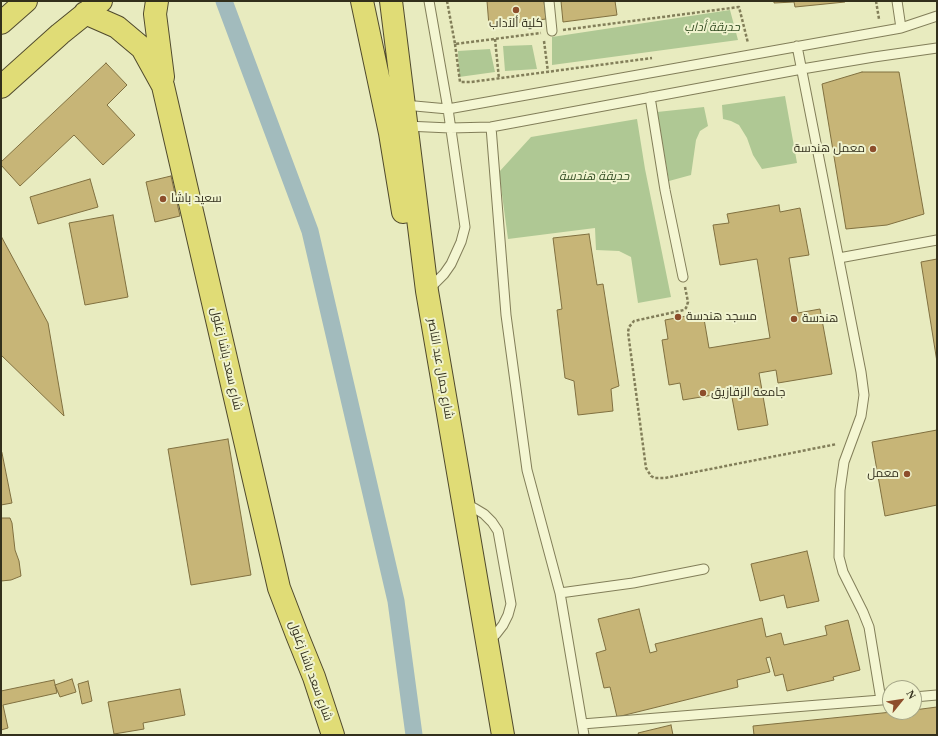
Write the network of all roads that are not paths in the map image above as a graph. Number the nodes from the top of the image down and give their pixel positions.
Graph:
1 (26, 1) edge
2 (157, 1) edge
3 (362, 1) edge
4 (391, 1) edge
5 (429, 1) edge
6 (549, 1) edge
7 (897, 1) edge
8 (93, 7) edge
9 (937, 16) edge
10 (1, 23) edge
11 (901, 28) junction
12 (552, 31) road end
13 (798, 46) junction
14 (937, 48) edge
15 (802, 69) junction
16 (164, 86) junction
17 (1, 87) edge
18 (650, 97) junction
19 (448, 109) junction
20 (405, 115) junction
21 (491, 127) junction
22 (450, 128) junction
23 (420, 237) junction
24 (937, 240) edge
25 (839, 258) junction
26 (683, 277) road end
27 (427, 290) junction
28 (464, 505) junction
29 (704, 569) dead end
30 (560, 593) junction
31 (487, 642) junction
32 (882, 682) edge
33 (937, 695) edge
34 (922, 696) edge
35 (882, 699) edge
36 (582, 724) junction
37 (333, 735) edge
38 (503, 735) edge
39 (584, 735) edge

1 - 10 highway
2 - 16 highway
3 - 23 highway
4 - 20 highway, شارع جمال عبد الناصر
5 - 19 lane
6 - 12 lane
7 - 11 lane
8 - 16 highway, شارع سعد باشا زغلول
8 - 17 highway
9 - 11 lane
11 - 13 lane
13 - 15 lane
13 - 19 lane
14 - 15 lane
15 - 18 lane
15 - 25 lane
16 - 37 highway, شارع سعد باشا زغلول
18 - 21 lane
18 - 26 lane
19 - 20 lane
19 - 22 lane
20 - 22 lane
20 - 23 highway, شارع جمال عبد الناصر
21 - 22 lane
21 - 30 lane
22 - 27 lane
23 - 27 highway, شارع جمال عبد الناصر
24 - 25 lane
25 - 32 lane
27 - 28 highway, شارع جمال عبد الناصر
28 - 31 highway, شارع جمال عبد الناصر
28 - 31 lane
29 - 30 lane
30 - 36 lane
31 - 38 highway, شارع جمال عبد الناصر
33 - 34 lane
35 - 36 lane
36 - 39 lane

